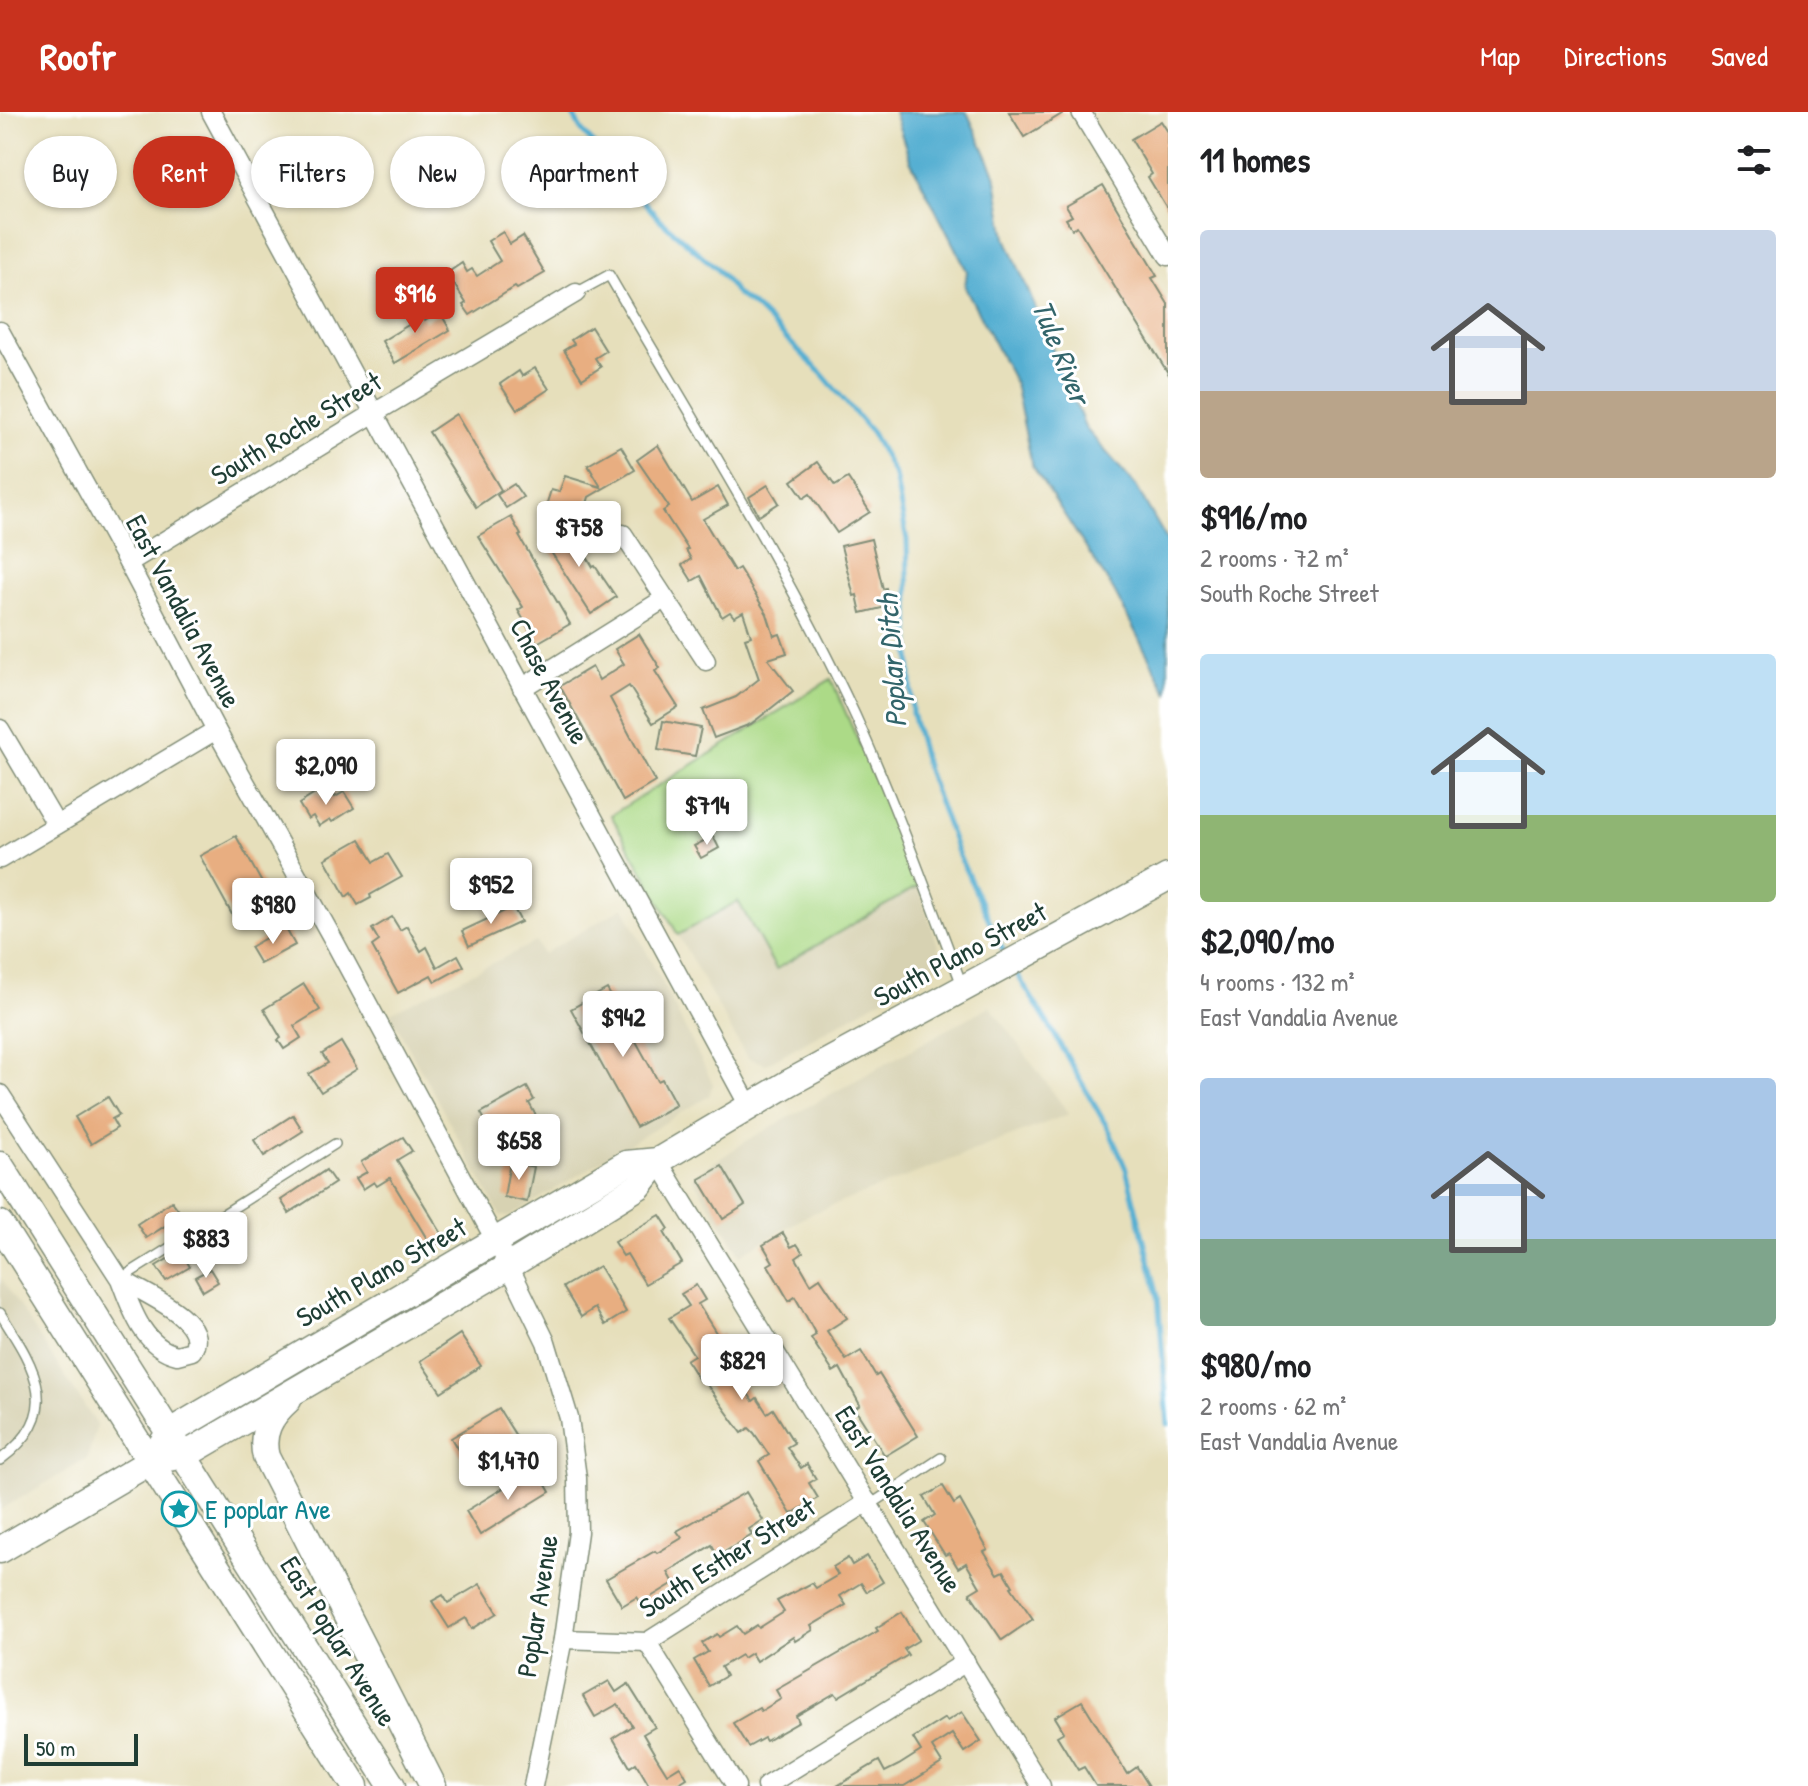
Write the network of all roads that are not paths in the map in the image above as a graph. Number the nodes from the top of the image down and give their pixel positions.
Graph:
1 (211, 112) edge
2 (1081, 112) edge
3 (1168, 256) edge
4 (576, 293) joint
5 (0, 331) edge
6 (376, 412) junction
7 (623, 534) dead end
8 (128, 563) junction
9 (664, 599) junction
10 (706, 661) dead end
11 (522, 688) junction
12 (0, 729) edge
13 (216, 730) junction
14 (56, 824) junction
15 (0, 859) edge
16 (1168, 877) edge
17 (972, 984) junction
18 (0, 1094) edge
19 (749, 1106) junction
20 (335, 1144) dead end
21 (658, 1161) junction
22 (0, 1165) edge
23 (0, 1224) edge
24 (502, 1255) junction
25 (120, 1279) junction
26 (0, 1313) edge
27 (309, 1382) junction
28 (170, 1432) junction
29 (185, 1455) junction
30 (941, 1458) dead end
31 (0, 1460) edge
32 (151, 1461) junction
33 (869, 1504) junction
34 (0, 1550) edge
35 (563, 1639) junction
36 (647, 1642) junction
37 (966, 1662) junction
38 (355, 1786) edge
39 (392, 1786) edge
40 (433, 1786) edge
41 (533, 1786) edge
42 (736, 1786) edge
43 (766, 1786) edge
44 (1041, 1786) edge

1 - 6 street, Chase Avenue
2 - 3 street
4 - 6 street, South Roche Street
4 - 17 lane
5 - 8 street, East Vandalia Avenue
6 - 8 street, South Roche Street
6 - 11 street, Chase Avenue
7 - 9 street
8 - 13 street, East Vandalia Avenue
9 - 10 street
9 - 11 street
11 - 19 street, Chase Avenue
12 - 14 street
13 - 14 street
13 - 24 street, East Vandalia Avenue
14 - 15 street
16 - 17 main road, South Plano Street
17 - 19 main road, South Plano Street
18 - 25 street
19 - 21 main road, South Plano Street
20 - 25 lane
21 - 24 main road, South Plano Street
21 - 33 street, East Vandalia Avenue
22 - 28 main road, East Poplar Avenue
23 - 32 main road
24 - 27 main road, South Plano Street
24 - 28 main road, South Plano Street
24 - 35 street, Poplar Avenue
25 - 25 street
26 - 31 lane
27 - 29 main road, South Plano Street
27 - 40 main road
28 - 29 main road, East Poplar Avenue
28 - 32 main road, South Plano Street
29 - 32 main road, South Plano Street
29 - 39 main road, East Poplar Avenue
30 - 33 lane, South Esther Street
32 - 34 main road, South Plano Street
32 - 38 main road
33 - 36 street, South Esther Street
33 - 37 street, East Vandalia Avenue
35 - 36 street, South Esther Street
35 - 41 street, Poplar Avenue
36 - 42 street
37 - 43 street
37 - 44 street, East Vandalia Avenue

